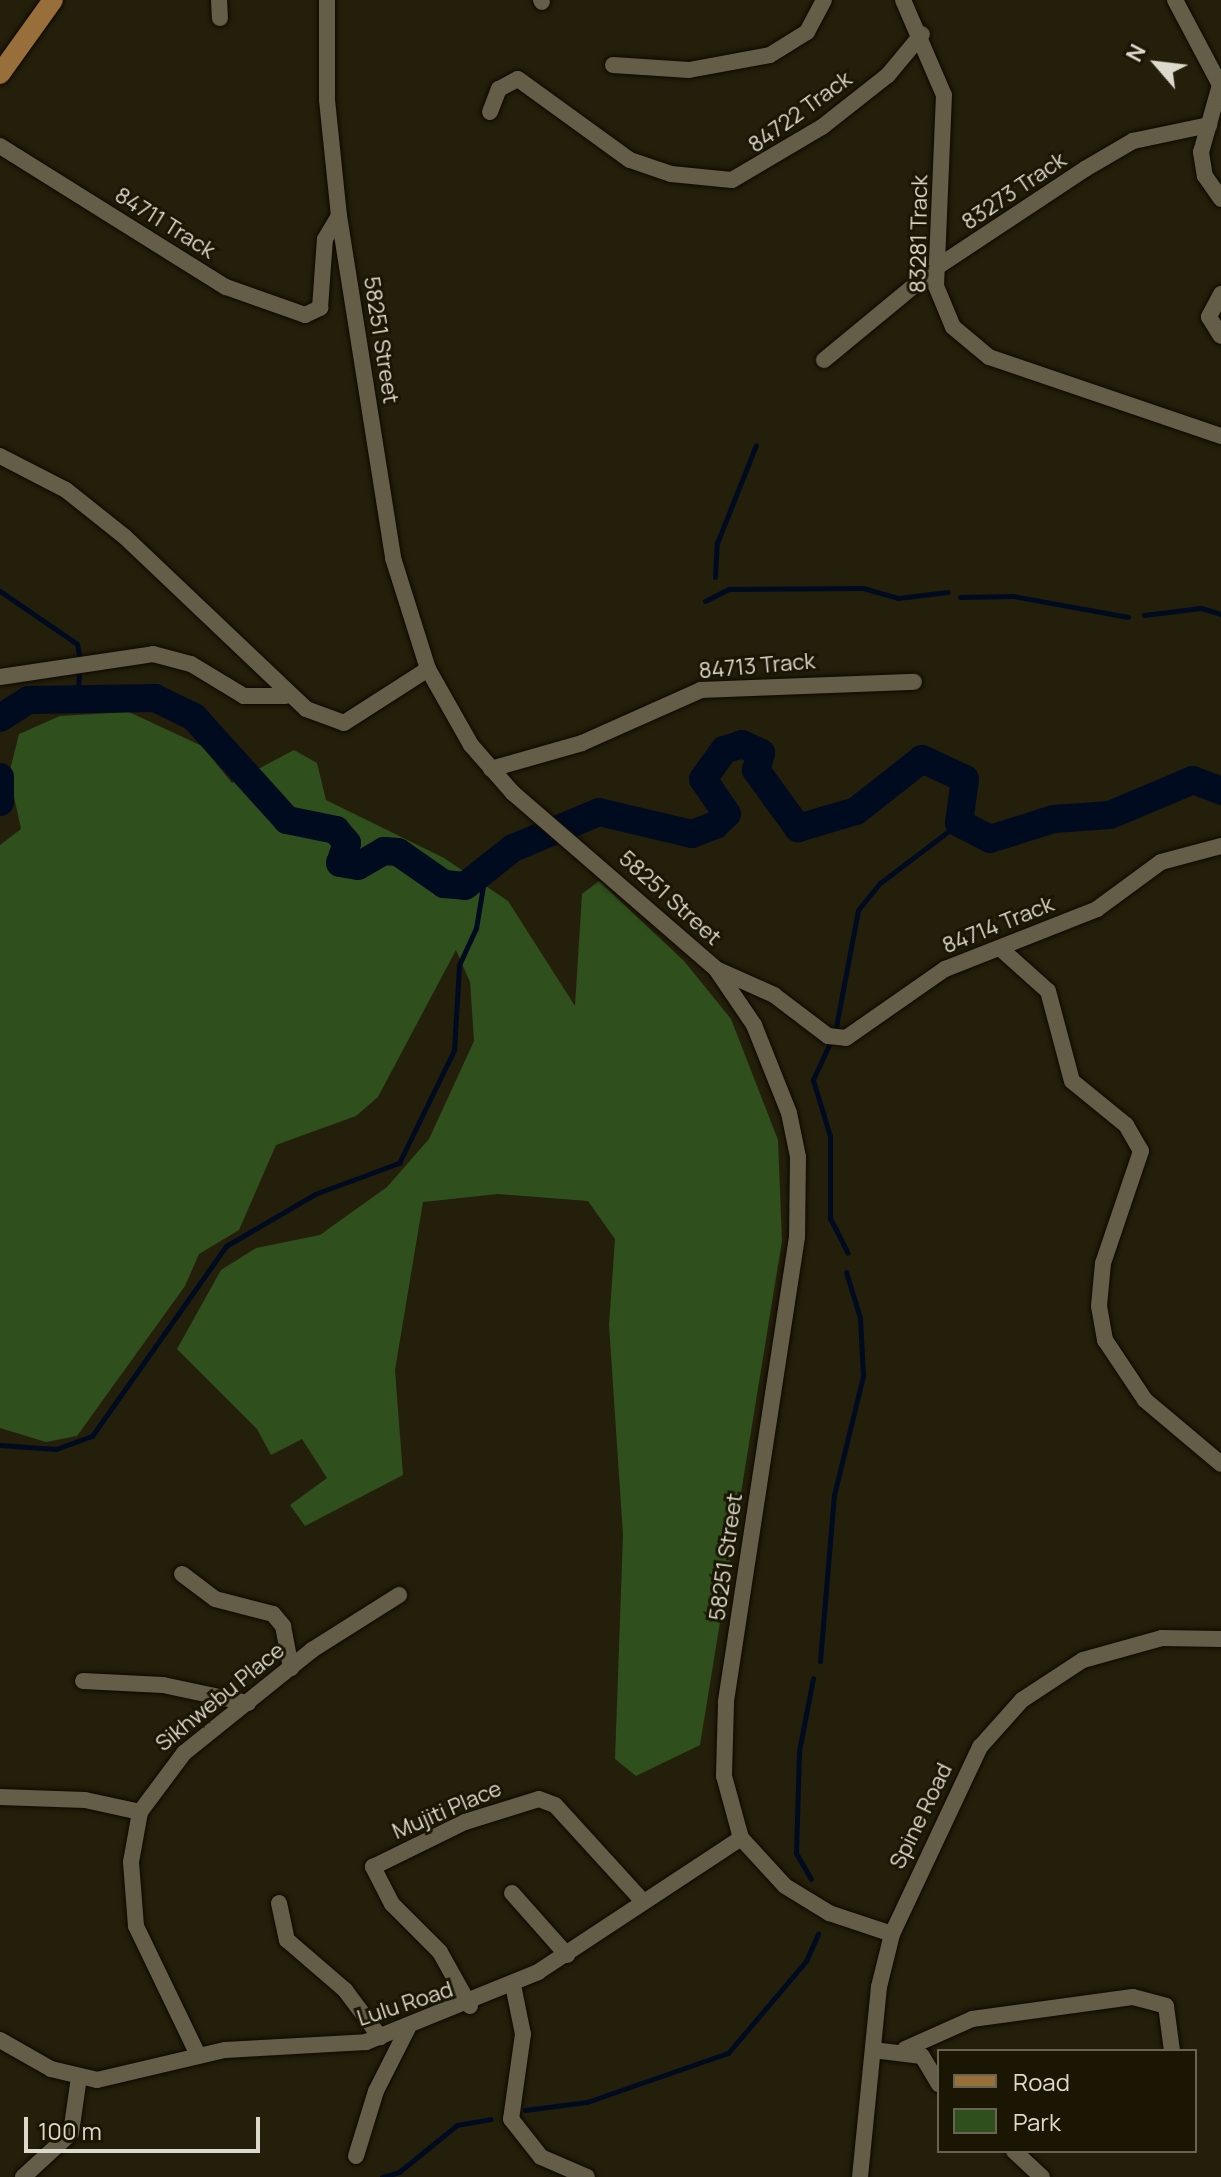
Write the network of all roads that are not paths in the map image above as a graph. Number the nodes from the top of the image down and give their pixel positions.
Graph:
1 (53, 0) edge
2 (219, 0) edge
3 (327, 0) edge
4 (824, 0) edge
5 (903, 0) edge
6 (1175, 0) edge
7 (220, 18) dead end
8 (922, 34) junction
9 (613, 65) dead end
10 (0, 74) edge
11 (1219, 105) edge
12 (490, 112) dead end
13 (1209, 125) junction
14 (0, 146) edge
15 (1221, 199) edge
16 (339, 216) junction
17 (937, 267) junction
18 (1221, 294) edge
19 (1221, 336) edge
20 (824, 360) dead end
21 (1221, 436) edge
22 (0, 456) edge
23 (428, 669) junction
24 (0, 677) edge
25 (914, 682) dead end
26 (285, 696) junction
27 (491, 769) junction
28 (1221, 846) edge
29 (1001, 949) junction
30 (716, 969) junction
31 (1221, 1464) edge
32 (182, 1574) dead end
33 (399, 1595) dead end
34 (1221, 1639) edge
35 (291, 1668) junction
36 (83, 1681) dead end
37 (248, 1703) junction
38 (0, 1797) edge
39 (140, 1812) junction
40 (741, 1838) junction
41 (512, 1893) dead end
42 (640, 1898) junction
43 (279, 1903) dead end
44 (892, 1934) junction
45 (567, 1955) junction
46 (513, 1985) junction
47 (470, 2006) junction
48 (408, 2028) junction
49 (380, 2037) junction
50 (0, 2040) edge
51 (905, 2049) junction
52 (1172, 2049) edge
53 (873, 2050) junction
54 (198, 2055) junction
55 (79, 2077) junction
56 (937, 2081) edge
57 (1016, 2153) edge
58 (356, 2156) dead end
59 (23, 2177) edge
60 (587, 2177) edge
61 (860, 2177) edge
62 (1042, 2177) edge

1 - 10 main road
2 - 7 street
3 - 16 street, 58251 Street
4 - 9 street
5 - 8 street, 83281 Track
6 - 11 street
8 - 12 street, 84722 Track
8 - 17 street, 83281 Track
11 - 13 street
13 - 15 street
13 - 17 street, 83273 Track
14 - 16 street, 84711 Track
16 - 23 street, 58251 Street
17 - 20 street, 83273 Track
17 - 21 street, 83281 Track
18 - 19 street
22 - 26 street
23 - 26 street
23 - 27 street, 58251 Street
24 - 26 street
25 - 27 street, 84713 Track
27 - 30 street, 58251 Street
28 - 29 street, 84714 Track
29 - 30 street, 84714 Track
29 - 31 street
30 - 40 street, 58251 Street
32 - 35 street
33 - 35 street, Sikhwebu Place
34 - 44 street, Spine Road
35 - 37 street, Sikhwebu Place
36 - 37 street
37 - 39 street, Sikhwebu Place
38 - 39 street
39 - 54 street, Sikhwebu Place
40 - 42 street, Lulu Road
40 - 44 street
41 - 45 street
42 - 45 street, Lulu Road
42 - 47 street, Mujiti Place
43 - 49 street
44 - 53 street, Spine Road
45 - 46 street, Lulu Road
46 - 47 street, Lulu Road
46 - 60 street
47 - 48 street, Lulu Road
48 - 49 street, Lulu Road
48 - 58 street
49 - 54 street, Lulu Road
50 - 55 street, Lulu Road
51 - 52 street
51 - 53 street
51 - 56 street
53 - 61 street, Spine Road
54 - 55 street, Lulu Road
55 - 59 street
57 - 62 street

